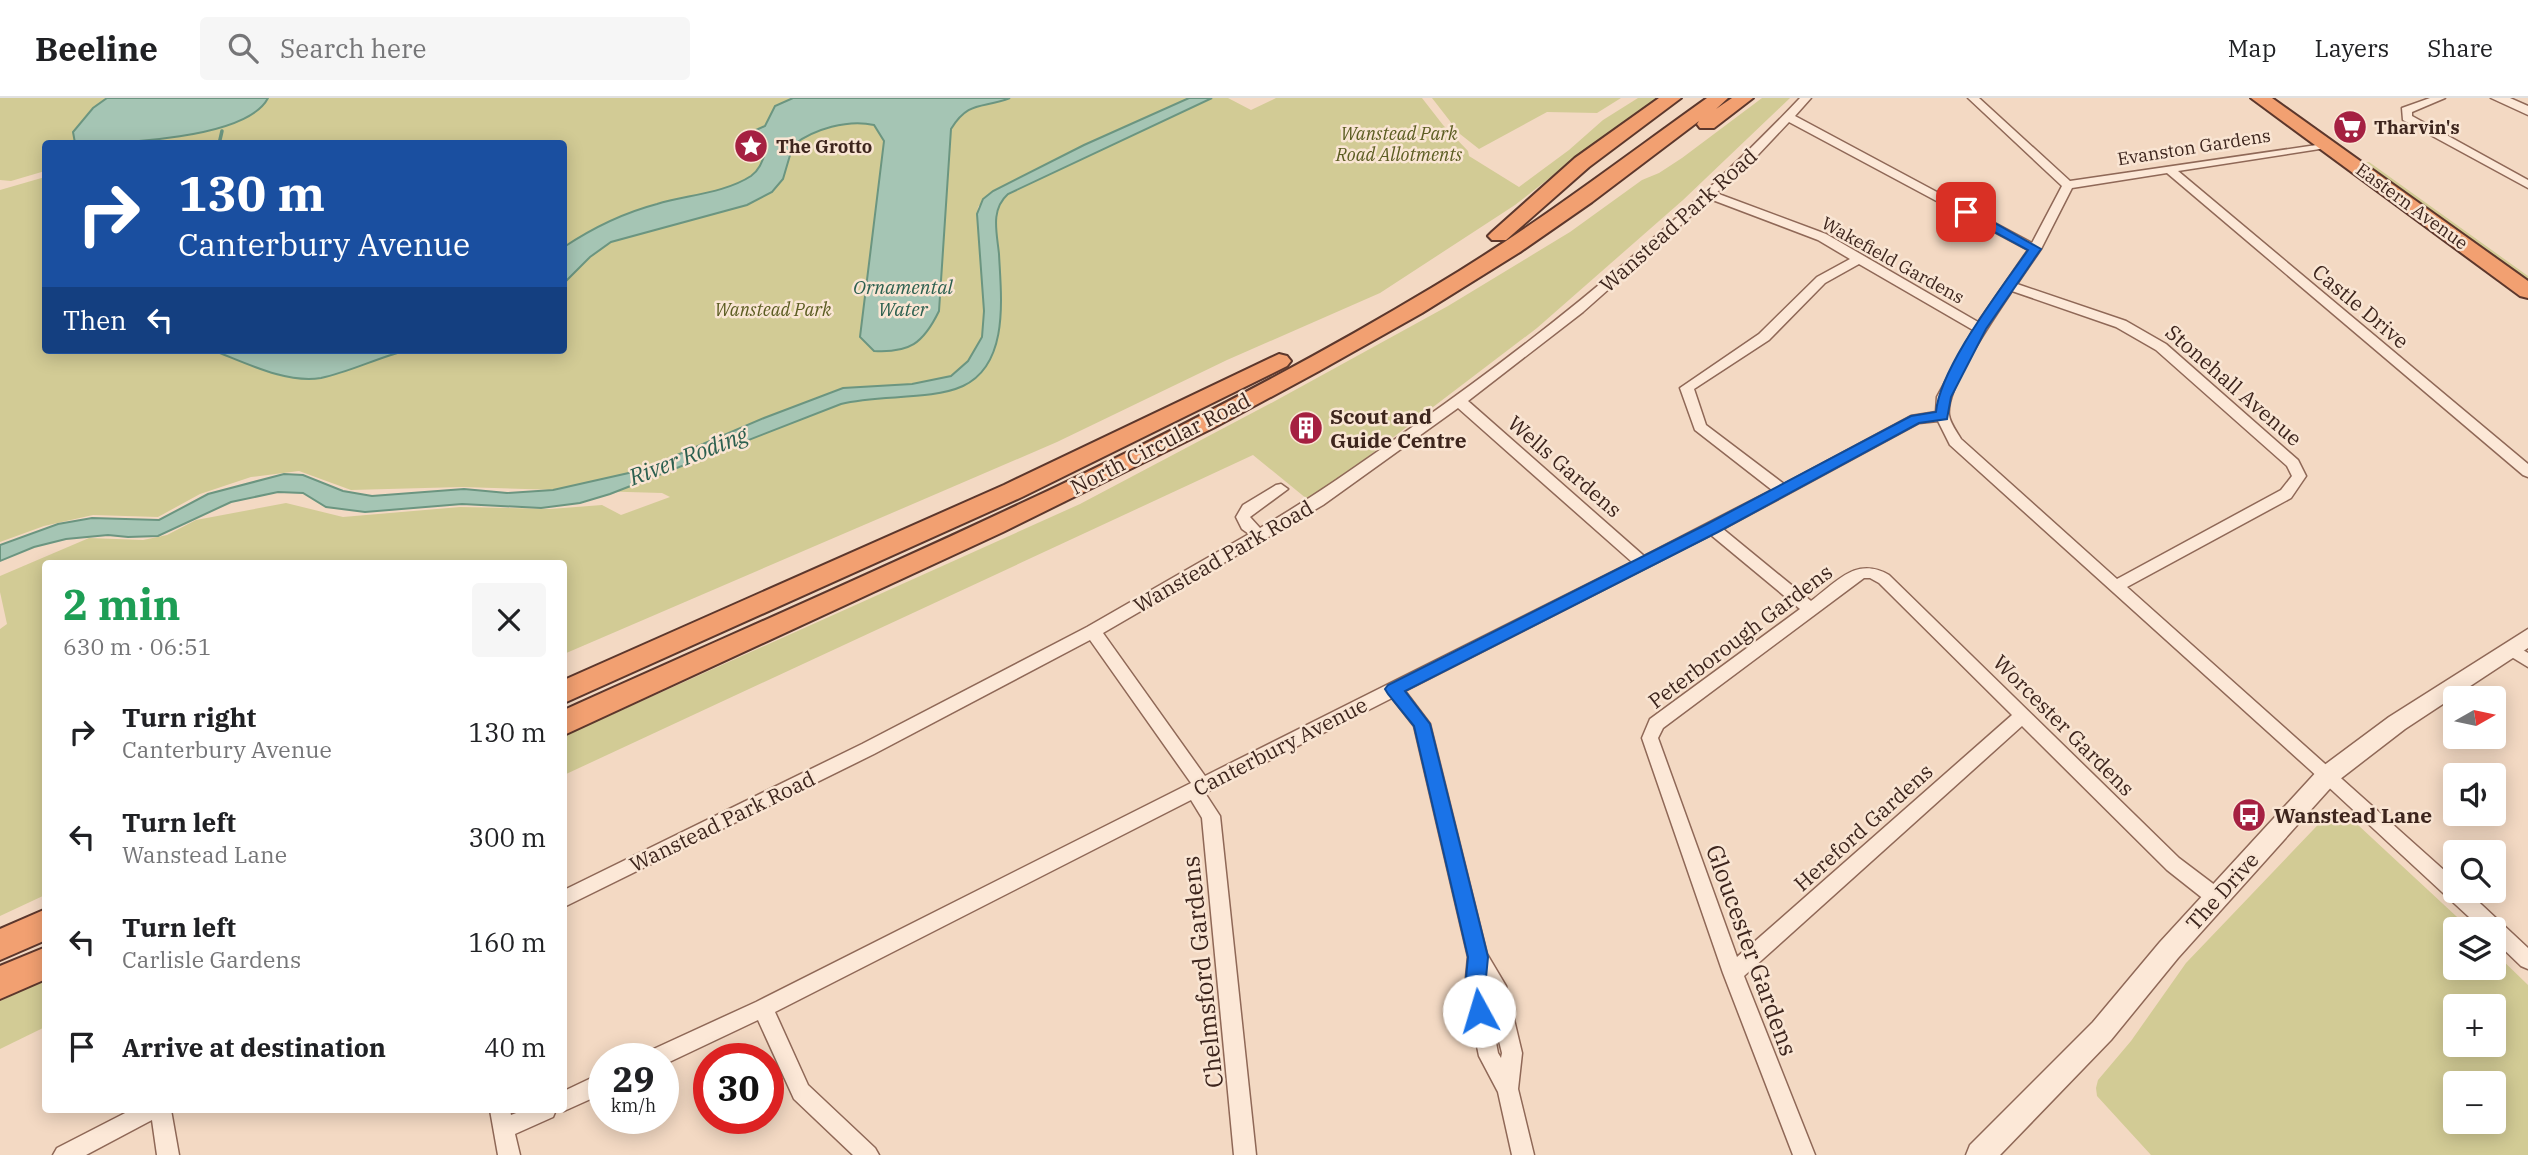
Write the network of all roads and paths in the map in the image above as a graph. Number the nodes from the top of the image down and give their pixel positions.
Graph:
1 (1672, 98) edge
2 (1696, 98) edge
3 (1719, 98) edge
4 (1744, 98) edge
5 (1806, 98) edge
6 (1972, 98) edge
7 (2260, 98) edge
8 (2283, 98) edge
9 (2440, 98) edge
10 (2498, 98) edge
11 (2528, 111) edge
12 (1788, 117) junction
13 (2326, 145) junction
14 (2169, 169) junction
15 (2067, 185) junction
16 (2528, 185) edge
17 (1710, 194) junction
18 (1503, 243) junction
19 (2035, 249) junction
20 (1860, 258) junction
21 (2528, 272) edge
22 (2010, 286) junction
23 (2528, 291) edge
24 (1980, 329) junction
25 (1460, 401) junction
26 (1942, 416) junction
27 (2528, 472) edge
28 (1281, 489) dead end
29 (1781, 489) junction
30 (1712, 528) junction
31 (1259, 535) junction
32 (1643, 563) junction
33 (1884, 579) joint
34 (2115, 587) junction
35 (1811, 610) junction
36 (1093, 631) junction
37 (2522, 649) edge
38 (1394, 689) junction
39 (567, 691) edge
40 (2022, 716) junction
41 (567, 722) edge
42 (1656, 761) joint
43 (2327, 776) junction
44 (1197, 787) junction
45 (567, 898) edge
46 (2217, 898) junction
47 (42, 926) edge
48 (0, 944) edge
49 (2528, 961) edge
50 (42, 964) edge
51 (1733, 972) junction
52 (0, 983) edge
53 (763, 1007) junction
54 (679, 1047) edge
55 (588, 1090) edge
56 (567, 1100) edge
57 (146, 1113) edge
58 (161, 1113) edge
59 (531, 1113) edge
60 (502, 1119) edge
61 (64, 1155) edge
62 (168, 1155) edge
63 (509, 1155) edge
64 (868, 1155) edge
65 (1245, 1155) edge
66 (1523, 1155) edge
67 (1804, 1155) edge
68 (1980, 1155) edge

1 - 18 highway
2 - 18 highway, North Circular Road
3 - 18 highway, North Circular Road
4 - 18 highway
5 - 12 street, Wanstead Park Road
6 - 15 street
7 - 13 highway, Eastern Avenue
8 - 21 highway, Eastern Avenue
9 - 16 street
10 - 11 street
12 - 17 street, Wanstead Park Road
12 - 19 street
13 - 14 street, Evanston Gardens
13 - 23 highway, Eastern Avenue
14 - 15 street, Evanston Gardens
14 - 27 street, Castle Drive
15 - 19 street
17 - 20 street, Wakefield Gardens
17 - 25 street, Wanstead Park Road
18 - 39 highway, North Circular Road
18 - 41 highway, North Circular Road
19 - 22 street
20 - 24 street, Wakefield Gardens
20 - 29 street
22 - 24 street
22 - 34 street, Stonehall Avenue
24 - 26 street
25 - 31 street, Wanstead Park Road
25 - 32 street, Wells Gardens
26 - 29 street, Canterbury Avenue
26 - 34 street
28 - 31 street
29 - 30 street, Canterbury Avenue
30 - 32 street, Canterbury Avenue
30 - 35 street
31 - 36 street, Wanstead Park Road
32 - 38 street, Canterbury Avenue
33 - 35 street, Peterborough Gardens
33 - 40 street, Worcester Gardens
34 - 43 street
35 - 42 street, Peterborough Gardens
36 - 44 street, Chelmsford Gardens
36 - 45 street, Wanstead Park Road
37 - 43 street, The Drive
38 - 44 street, Canterbury Avenue
38 - 66 street
40 - 46 street, Worcester Gardens
40 - 51 street, Hereford Gardens
42 - 51 street, Gloucester Gardens
43 - 46 street, The Drive
43 - 49 street
44 - 53 street, Canterbury Avenue
44 - 65 street, Chelmsford Gardens
46 - 68 street, The Drive
47 - 48 highway
50 - 52 highway
51 - 67 street, Gloucester Gardens
53 - 54 street, Canterbury Avenue
53 - 64 street
55 - 56 street
57 - 61 street
58 - 62 street
59 - 60 street
60 - 63 street

